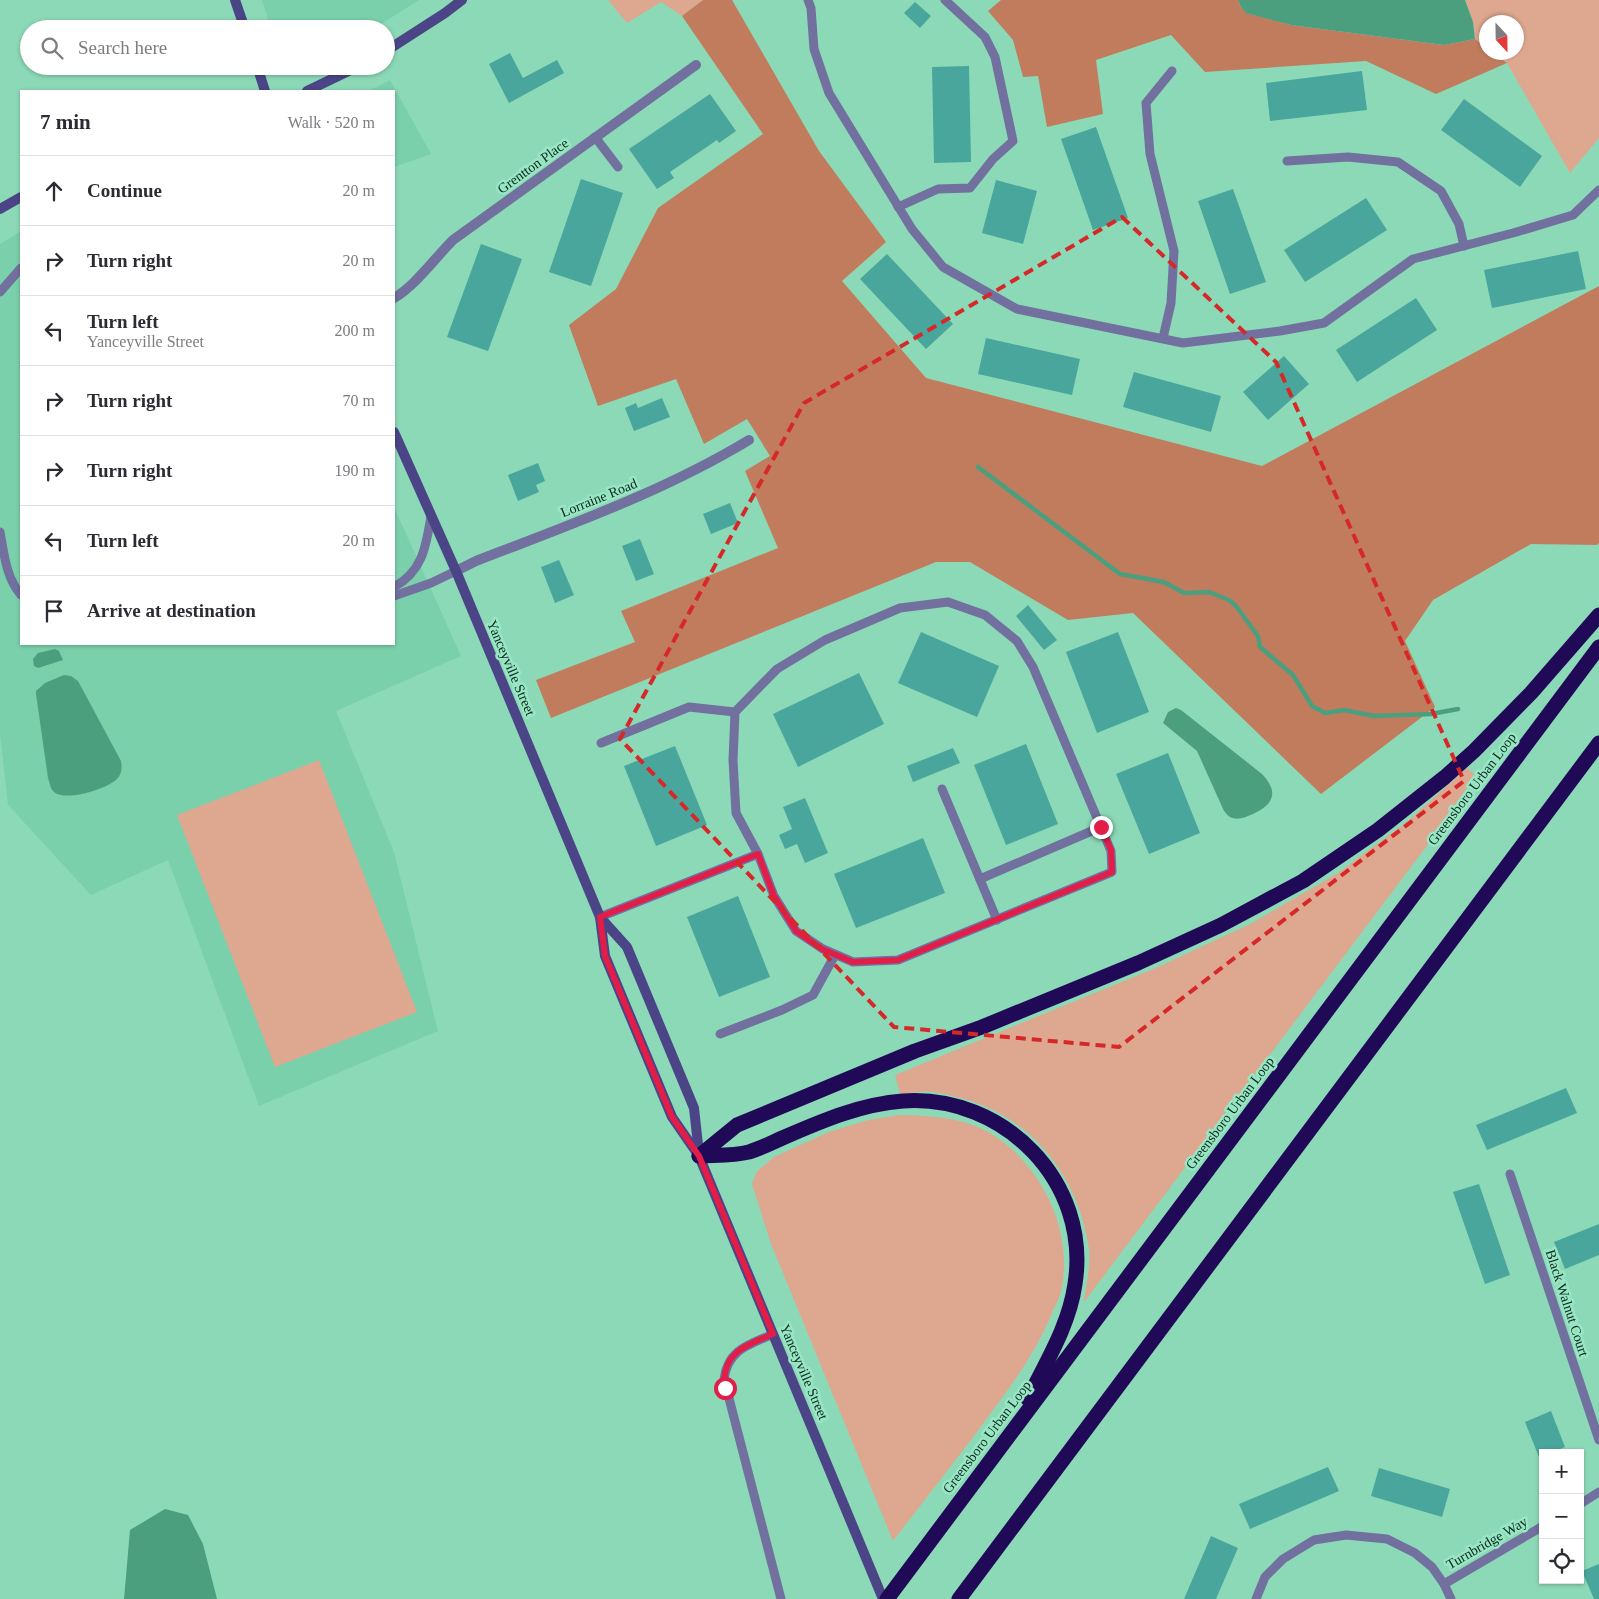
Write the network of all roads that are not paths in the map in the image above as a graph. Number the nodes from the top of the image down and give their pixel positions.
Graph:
1 (235, 0) edge
2 (462, 0) edge
3 (808, 0) edge
4 (945, 0) edge
5 (241, 20) edge
6 (395, 45) edge
7 (696, 65) dead end
8 (1172, 71) dead end
9 (260, 75) edge
10 (340, 75) edge
11 (265, 90) edge
12 (309, 90) edge
13 (595, 138) junction
14 (1287, 160) dead end
15 (618, 167) dead end
16 (1599, 190) edge
17 (20, 198) edge
18 (898, 207) junction
19 (0, 209) edge
20 (1464, 246) junction
21 (20, 269) edge
22 (0, 292) edge
23 (395, 297) edge
24 (1163, 338) junction
25 (395, 434) edge
26 (749, 440) dead end
27 (431, 516) junction
28 (0, 532) edge
29 (456, 571) junction
30 (395, 586) edge
31 (20, 594) edge
32 (395, 596) edge
33 (1599, 614) edge
34 (1599, 647) edge
35 (735, 712) junction
36 (601, 743) dead end
37 (1599, 743) edge
38 (942, 789) dead end
39 (1101, 827) junction
40 (758, 854) junction
41 (980, 879) junction
42 (600, 917) junction
43 (997, 920) junction
44 (835, 954) junction
45 (720, 1034) dead end
46 (699, 1156) junction
47 (1510, 1174) dead end
48 (773, 1334) junction
49 (1011, 1434) junction
50 (1599, 1440) edge
51 (1599, 1492) edge
52 (1584, 1501) edge
53 (1539, 1528) edge
54 (1444, 1584) junction
55 (781, 1599) edge
56 (885, 1599) edge
57 (959, 1599) edge
58 (1256, 1599) edge
59 (1451, 1599) edge

1 - 5 main road
2 - 6 main road
3 - 18 lane
4 - 18 lane
7 - 13 street, Grentton Place
8 - 24 lane
9 - 11 main road
10 - 12 main road
13 - 15 lane
13 - 23 street, Grentton Place
14 - 20 lane
16 - 20 lane
17 - 19 main road
18 - 24 lane
20 - 24 lane
21 - 22 lane
25 - 27 main road, Yanceyville Street
26 - 29 street, Lorraine Road
27 - 29 main road, Yanceyville Street
27 - 30 lane
28 - 31 lane
29 - 32 lane
29 - 42 main road, Yanceyville Street
33 - 46 highway
34 - 49 highway, Greensboro Urban Loop
35 - 36 lane
35 - 39 lane
35 - 40 lane
37 - 57 highway
38 - 41 lane
39 - 41 lane
39 - 43 lane
40 - 42 lane
40 - 44 lane
41 - 43 lane
42 - 46 main road, Yanceyville Street
42 - 46 main road, Yanceyville Street
43 - 44 lane
44 - 45 lane
46 - 48 main road, Yanceyville Street
46 - 49 highway
47 - 50 lane, Black Walnut Court
48 - 55 lane
48 - 56 main road, Yanceyville Street
49 - 56 highway, Greensboro Urban Loop
51 - 52 lane
53 - 54 lane, Turnbridge Way
54 - 58 lane
54 - 59 lane

